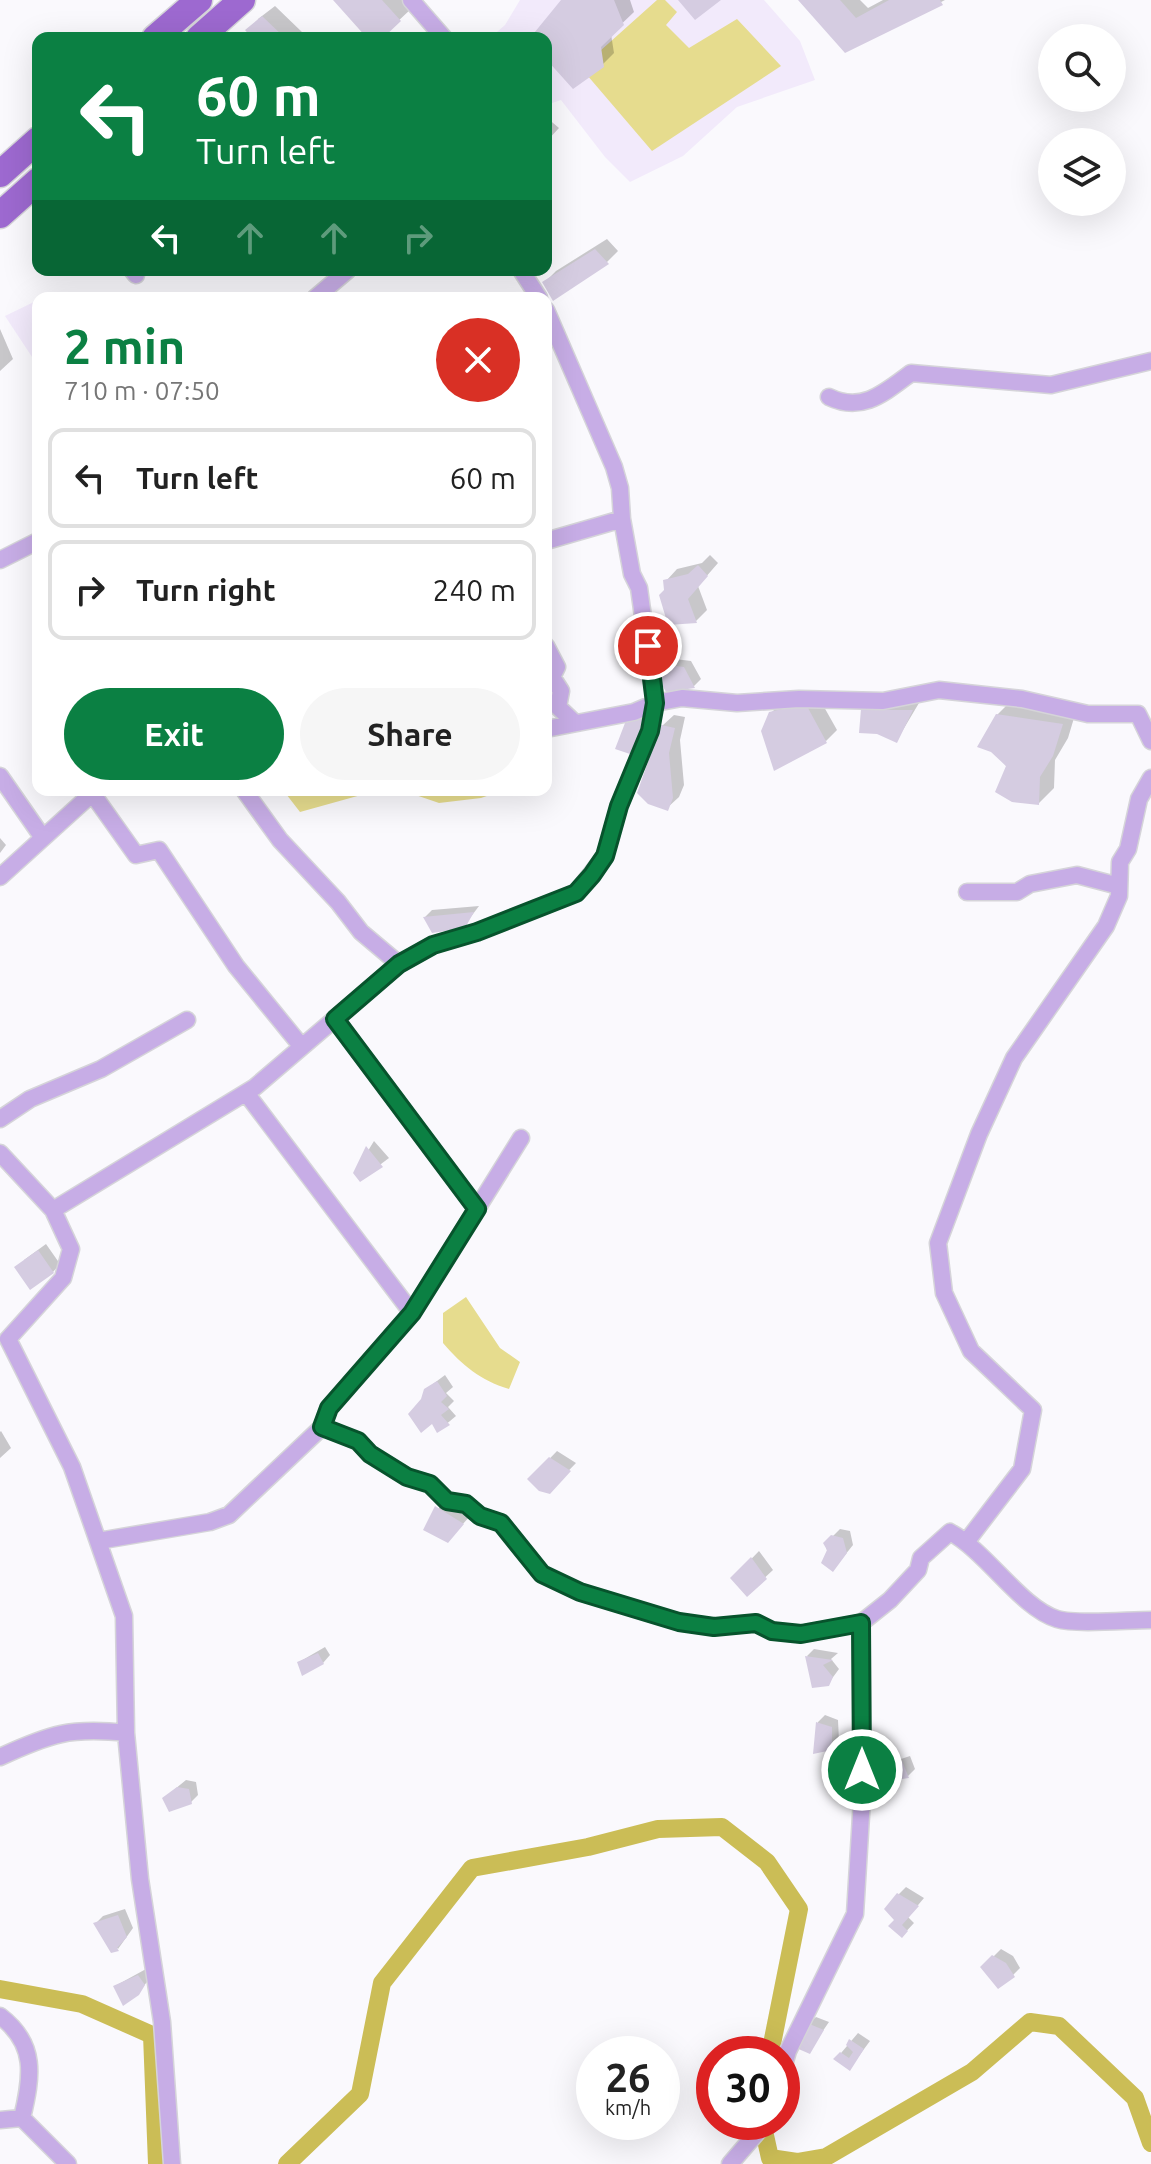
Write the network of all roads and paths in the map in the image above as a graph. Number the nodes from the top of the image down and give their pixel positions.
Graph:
1 (199, 0) edge
2 (242, 0) edge
3 (411, 0) edge
4 (162, 32) edge
5 (206, 32) edge
6 (439, 32) edge
7 (32, 145) edge
8 (0, 174) edge
9 (32, 186) edge
10 (0, 215) edge
11 (341, 276) edge
12 (322, 292) edge
13 (552, 324) edge
14 (1151, 361) edge
15 (829, 397) dead end
16 (622, 519) junction
17 (552, 539) edge
18 (32, 544) edge
19 (0, 560) edge
20 (552, 657) edge
21 (552, 677) edge
22 (552, 677) edge
23 (655, 703) junction
24 (575, 723) junction
25 (552, 728) edge
26 (1151, 741) edge
27 (0, 776) edge
28 (1151, 778) edge
29 (90, 796) edge
30 (97, 796) edge
31 (248, 796) edge
32 (43, 838) junction
33 (0, 877) edge
34 (1119, 886) junction
35 (967, 892) dead end
36 (399, 964) junction
37 (335, 1019) junction
38 (187, 1020) dead end
39 (302, 1047) junction
40 (246, 1093) junction
41 (0, 1119) edge
42 (521, 1138) dead end
43 (0, 1153) edge
44 (477, 1209) junction
45 (53, 1210) junction
46 (412, 1313) junction
47 (6, 1335) edge
48 (322, 1427) junction
49 (98, 1541) junction
50 (967, 1541) junction
51 (1151, 1620) edge
52 (861, 1623) junction
53 (126, 1733) junction
54 (0, 1757) edge
55 (0, 2016) edge
56 (795, 2036) edge
57 (22, 2118) junction
58 (0, 2120) edge
59 (750, 2140) edge
60 (731, 2162) edge
61 (68, 2164) edge
62 (172, 2164) edge

1 - 4 main road
2 - 5 main road
3 - 6 street
7 - 8 main road
9 - 10 main road
11 - 12 street
13 - 16 street
14 - 15 street
16 - 17 street
16 - 23 street
18 - 19 street
20 - 21 street
22 - 24 street
23 - 24 street
23 - 26 street
23 - 36 street
24 - 25 street
27 - 32 street
28 - 34 street
29 - 32 street
30 - 39 street
31 - 36 street
32 - 33 street
34 - 35 street
34 - 50 street
36 - 37 street
37 - 39 street
37 - 44 street
38 - 41 street
39 - 40 street
40 - 45 street
40 - 46 street
42 - 44 street
43 - 45 street
44 - 46 street
45 - 47 street
46 - 48 street
47 - 49 street
48 - 49 street
48 - 52 street
49 - 53 street
50 - 51 street
50 - 52 street
52 - 56 street
53 - 54 street
53 - 62 street
55 - 57 street
57 - 58 street
57 - 61 street
59 - 60 street

